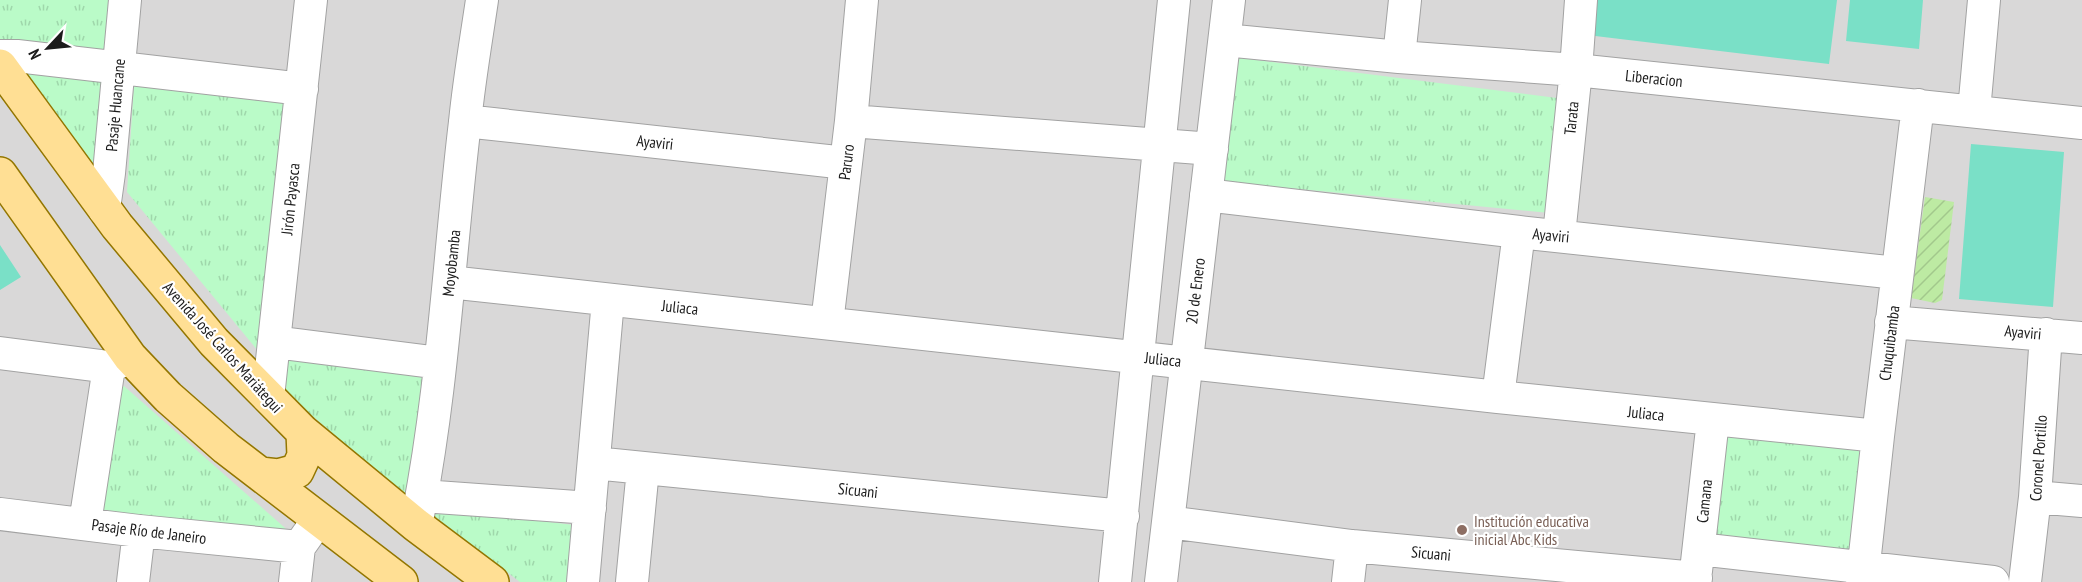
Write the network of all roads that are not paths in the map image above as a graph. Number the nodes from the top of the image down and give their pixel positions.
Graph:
1 (125, 0) edge
2 (311, 0) edge
3 (482, 0) edge
4 (862, 0) edge
5 (1174, 0) edge
6 (1229, 0) edge
7 (1405, 0) edge
8 (1581, 0) edge
9 (1984, 0) edge
10 (1225, 40) junction
11 (0, 56) edge
12 (1400, 57) junction
13 (0, 66) edge
14 (118, 68) junction
15 (1576, 70) junction
16 (302, 89) junction
17 (1918, 105) junction
18 (1974, 111) junction
19 (465, 121) junction
20 (851, 121) junction
21 (2082, 123) edge
22 (1158, 145) junction
23 (1212, 149) junction
24 (846, 163) junction
25 (0, 174) edge
26 (1206, 195) junction
27 (104, 209) junction
28 (1520, 232) junction
29 (1559, 235) junction
30 (1897, 273) junction
31 (449, 282) junction
32 (608, 300) junction
33 (1891, 322) junction
34 (827, 323) junction
35 (2046, 334) junction
36 (2082, 338) edge
37 (274, 342) junction
38 (0, 353) edge
39 (1138, 357) junction
40 (120, 362) junction
41 (1187, 362) junction
42 (440, 363) junction
43 (268, 397) junction
44 (1498, 397) junction
45 (1713, 420) junction
46 (303, 432) junction
47 (1878, 436) junction
48 (594, 463) junction
49 (643, 469) junction
50 (260, 474) junction
51 (2036, 497) junction
52 (2082, 501) edge
53 (590, 508) junction
54 (419, 510) junction
55 (0, 514) edge
56 (1123, 516) junction
57 (319, 520) junction
58 (1168, 522) junction
59 (85, 523) junction
60 (139, 531) junction
61 (1352, 546) junction
62 (299, 547) junction
63 (1697, 570) edge
64 (1535, 572) edge
65 (1863, 574) edge
66 (390, 579) edge
67 (133, 582) edge
68 (295, 582) edge
69 (492, 582) edge
70 (583, 582) edge
71 (632, 582) edge
72 (1115, 582) edge
73 (1161, 582) edge
74 (1348, 582) edge
75 (1993, 582) edge
76 (2025, 582) edge

1 - 14 street, Pasaje Huancane
2 - 16 street, Jirón Payasca
3 - 19 street, Moyobamba
4 - 20 street, Paruro
5 - 22 street
6 - 10 street, 20 de Enero
7 - 12 street
8 - 15 street, Tarata
9 - 18 street
10 - 12 street, Liberacion
10 - 23 street, 20 de Enero
11 - 14 street
12 - 15 street, Liberacion
13 - 27 main road, Avenida José Carlos Mariátegui
14 - 16 street
14 - 27 street, Pasaje Huancane
15 - 17 street, Liberacion
15 - 29 street, Tarata
16 - 37 street, Jirón Payasca
17 - 18 street, Liberacion
17 - 30 street, Chuquibamba
18 - 21 street, Liberacion
19 - 24 street, Ayaviri
19 - 31 street, Moyobamba
20 - 22 street
20 - 24 street, Paruro
22 - 23 street
22 - 39 street
23 - 26 street, 20 de Enero
24 - 34 street, Paruro
25 - 40 main road
26 - 28 street, Ayaviri
26 - 41 street, 20 de Enero
27 - 43 main road, Avenida José Carlos Mariátegui
28 - 29 street, Ayaviri
28 - 44 street
29 - 30 street, Ayaviri
30 - 33 street, Chuquibamba
31 - 32 street, Juliaca
31 - 42 street, Moyobamba
32 - 34 street, Juliaca
32 - 48 street
33 - 35 street, Ayaviri
33 - 47 street, Chuquibamba
34 - 39 street, Juliaca
35 - 36 street, Ayaviri
35 - 51 street, Coronel Portillo
37 - 42 street
37 - 43 street, Jirón Payasca
38 - 40 street
39 - 41 street, Juliaca
39 - 56 street
40 - 50 main road
40 - 59 street
41 - 44 street, Juliaca
41 - 58 street, 20 de Enero
42 - 54 street, Moyobamba
43 - 46 main road, Avenida José Carlos Mariátegui
44 - 45 street, Juliaca
45 - 47 street, Juliaca
45 - 63 street, Camana
46 - 50 main road
46 - 54 main road, Avenida José Carlos Mariátegui
47 - 65 street, Chuquibamba
48 - 49 street, Sicuani
48 - 53 street
49 - 56 street, Sicuani
49 - 71 street
50 - 57 main road
51 - 52 street
51 - 76 street, Coronel Portillo
53 - 54 street
53 - 70 street
54 - 69 main road, Avenida José Carlos Mariátegui
55 - 59 street, Pasaje Río de Janeiro
56 - 72 street
57 - 62 street
57 - 66 main road
58 - 61 street, Sicuani
58 - 73 street, 20 de Enero
59 - 60 street, Pasaje Río de Janeiro
60 - 62 street, Pasaje Río de Janeiro
60 - 67 street
61 - 64 street, Sicuani
61 - 74 street
62 - 68 street
63 - 64 street, Sicuani
63 - 65 street, Sicuani
65 - 75 street, Sicuani

